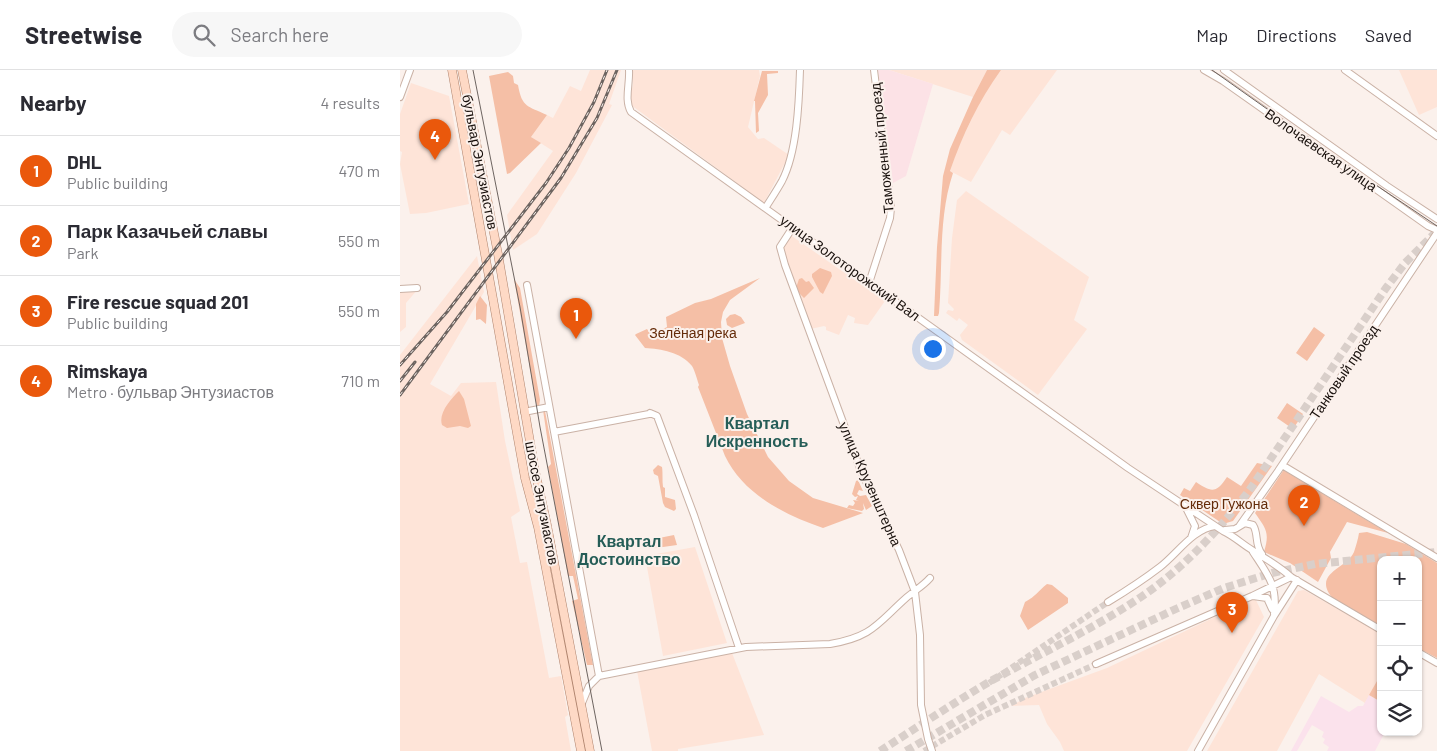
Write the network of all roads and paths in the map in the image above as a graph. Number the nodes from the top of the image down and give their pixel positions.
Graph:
1 (410, 70) edge
2 (452, 70) edge
3 (462, 70) edge
4 (629, 70) edge
5 (800, 70) edge
6 (874, 70) edge
7 (1204, 70) edge
8 (1224, 70) edge
9 (1345, 70) edge
10 (405, 72) edge
11 (400, 97) edge
12 (1437, 136) edge
13 (766, 207) junction
14 (1437, 219) edge
15 (793, 227) junction
16 (1437, 232) edge
17 (498, 254) joint
18 (489, 267) joint
19 (868, 283) junction
20 (527, 285) dead end
21 (417, 288) dead end
22 (400, 289) edge
23 (549, 407) junction
24 (524, 412) junction
25 (554, 432) junction
26 (1282, 465) junction
27 (1184, 505) junction
28 (1251, 511) junction
29 (1239, 525) junction
30 (1252, 525) junction
31 (1215, 526) junction
32 (1223, 530) junction
33 (1255, 538) junction
34 (1189, 541) junction
35 (1239, 541) junction
36 (1252, 550) junction
37 (1264, 557) junction
38 (1437, 558) edge
39 (930, 578) dead end
40 (1294, 578) junction
41 (1273, 586) junction
42 (915, 592) junction
43 (1252, 596) junction
44 (1108, 602) tunnel mouth
45 (1273, 618) junction
46 (1377, 628) edge
47 (739, 648) junction
48 (1422, 654) edge
49 (1437, 663) edge
50 (1096, 664) tunnel mouth
51 (599, 676) junction
52 (581, 704) junction
53 (579, 738) junction
54 (590, 749) edge
55 (576, 751) edge
56 (581, 751) edge
57 (932, 751) edge
58 (1198, 751) edge

1 - 10 street
2 - 18 main road, бульвар Энтузиастов
3 - 17 main road, бульвар Энтузиастов
4 - 13 street, улица Золоторожский Вал
5 - 13 street
6 - 19 street, Таможенный проезд
7 - 16 street, Волочаевская улица
8 - 14 street, Волочаевская улица
9 - 12 street
10 - 11 street
13 - 15 street, улица Золоторожский Вал
15 - 19 street, улица Золоторожский Вал
15 - 42 street, улица Крузенштерна
16 - 26 street, Танковый проезд
17 - 24 main road, шоссе Энтузиастов
18 - 53 main road, шоссе Энтузиастов
19 - 27 street, улица Золоторожский Вал
20 - 23 street
21 - 22 street
23 - 24 street
23 - 25 street
24 - 52 main road, шоссе Энтузиастов
25 - 47 street
25 - 51 street
26 - 28 street, Танковый проезд
26 - 38 street
27 - 31 street, улица Золоторожский Вал
27 - 34 street
28 - 29 street, Танковый проезд
28 - 30 street
29 - 30 street
29 - 32 street
29 - 35 street
30 - 33 street
31 - 32 street, улица Золоторожский Вал
31 - 34 street
32 - 35 street, улица Золоторожский Вал
33 - 35 street
33 - 37 street
34 - 44 street
35 - 36 street, улица Золоторожский Вал
36 - 37 street
36 - 41 street
37 - 40 street
39 - 42 street
40 - 41 street
40 - 45 street
40 - 46 street
41 - 43 street
41 - 45 street
42 - 47 street
42 - 57 street, улица Крузенштерна
43 - 45 street
43 - 50 street
45 - 58 street
47 - 51 street
48 - 49 street
51 - 52 street
52 - 54 main road, шоссе Энтузиастов
53 - 55 main road
53 - 56 main road, шоссе Энтузиастов

